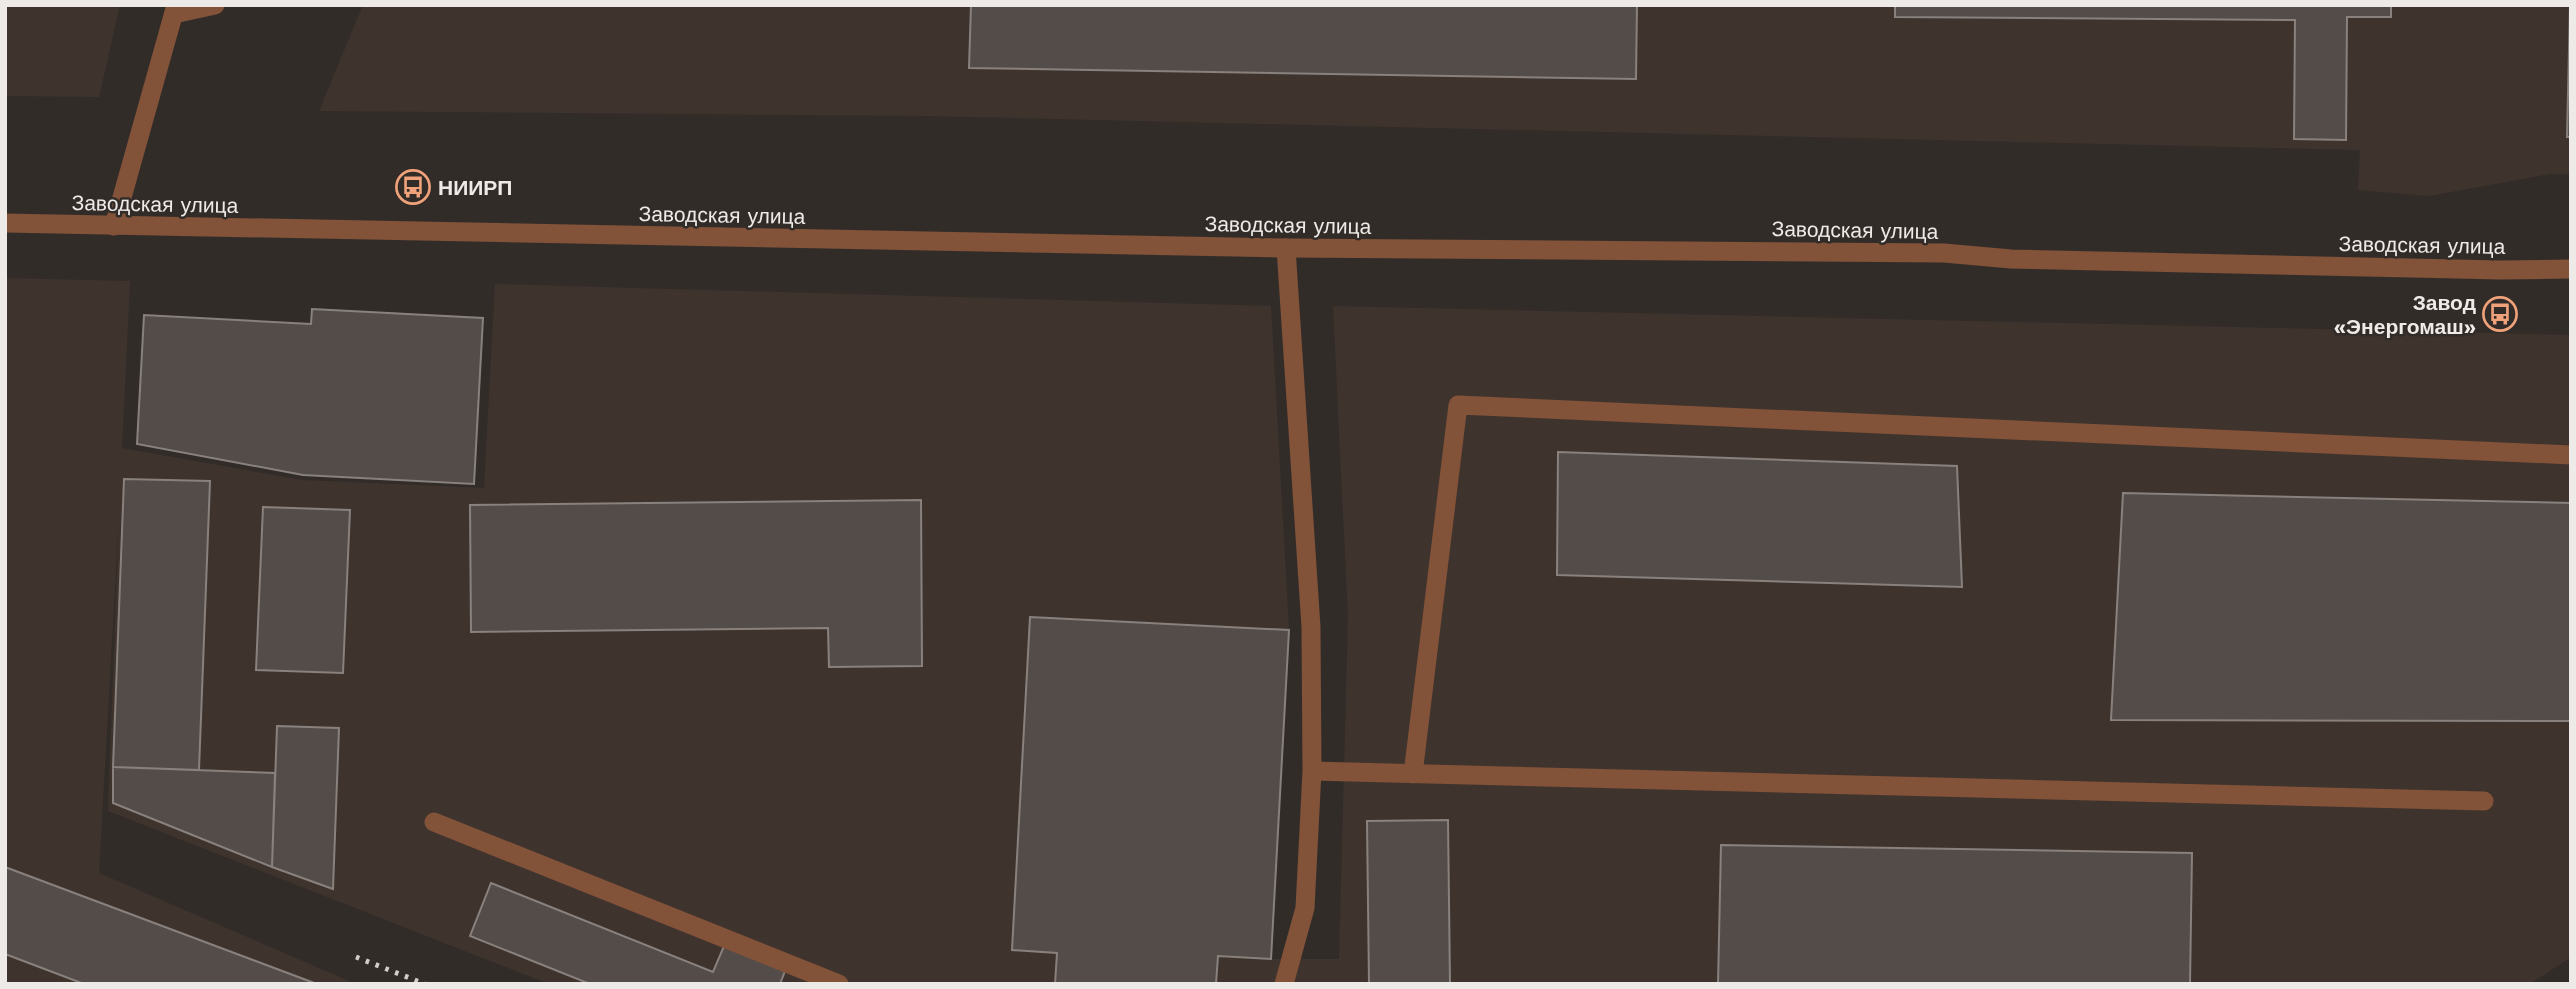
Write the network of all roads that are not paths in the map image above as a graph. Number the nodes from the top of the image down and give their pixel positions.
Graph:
1 (215, 5) edge
2 (175, 10) edge
3 (5, 223) edge
4 (114, 226) junction
5 (1286, 248) junction
6 (2571, 269) edge
7 (2571, 455) edge
8 (1311, 771) junction
9 (1413, 774) junction
10 (2484, 801) dead end
11 (434, 822) dead end
12 (839, 984) edge
13 (1284, 984) edge

1 - 2 street
2 - 4 street
3 - 4 street, Заводская улица
4 - 5 street, Заводская улица
5 - 6 street, Заводская улица
5 - 8 street
7 - 9 street
8 - 9 street
8 - 13 street
9 - 10 street
11 - 12 street

